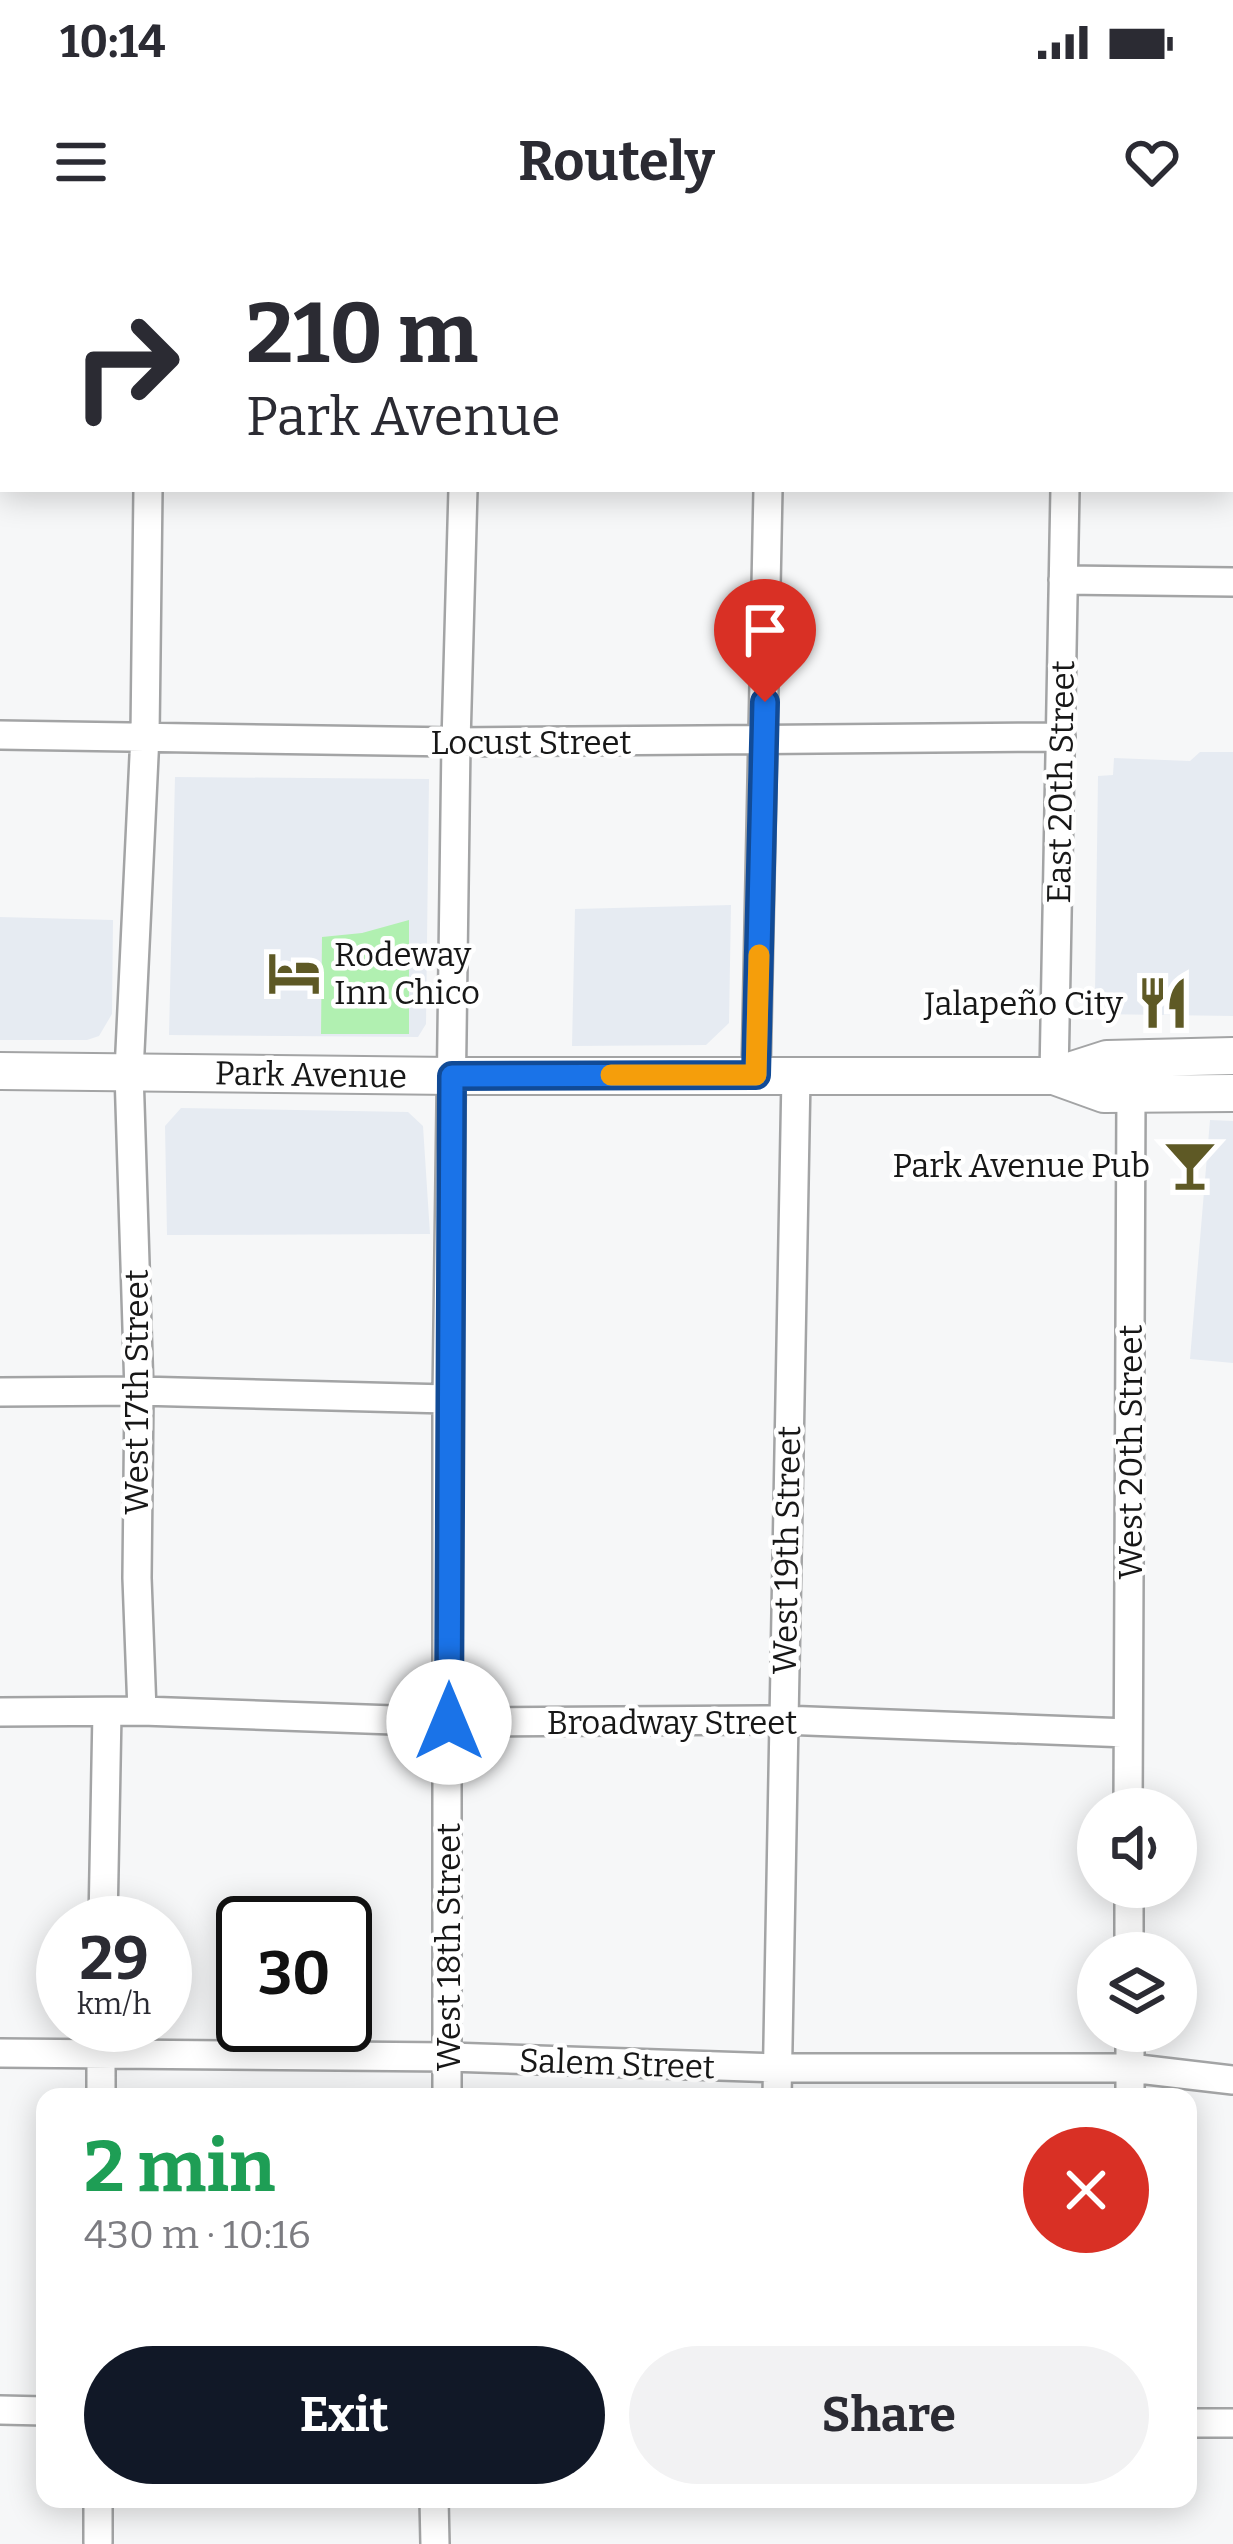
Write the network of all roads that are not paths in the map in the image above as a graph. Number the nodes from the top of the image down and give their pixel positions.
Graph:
1 (148, 492) edge
2 (464, 492) edge
3 (768, 492) edge
4 (1065, 492) edge
5 (1063, 580) junction
6 (1233, 582) edge
7 (0, 735) edge
8 (145, 735) junction
9 (1061, 737) junction
10 (456, 742) junction
11 (764, 742) junction
12 (1233, 1056) edge
13 (0, 1071) edge
14 (130, 1072) junction
15 (756, 1075) junction
16 (452, 1076) junction
17 (796, 1076) junction
18 (1054, 1076) junction
19 (1233, 1093) edge
20 (1131, 1094) junction
21 (140, 1391) junction
22 (0, 1392) edge
23 (448, 1399) junction
24 (0, 1712) edge
25 (107, 1712) junction
26 (142, 1712) junction
27 (782, 1720) junction
28 (449, 1722) junction
29 (1128, 1733) junction
30 (1129, 1788) edge
31 (104, 1896) edge
32 (192, 2043) edge
33 (36, 2048) edge
34 (101, 2052) edge
35 (1130, 2052) edge
36 (0, 2053) edge
37 (449, 2057) junction
38 (777, 2068) junction
39 (1130, 2068) junction
40 (1233, 2080) edge
41 (101, 2088) edge
42 (447, 2088) edge
43 (777, 2088) edge
44 (1130, 2088) edge
45 (0, 2410) edge
46 (36, 2411) edge
47 (1197, 2423) edge
48 (1233, 2423) edge
49 (98, 2508) edge
50 (434, 2508) edge
51 (98, 2542) edge
52 (435, 2544) edge

1 - 8 street, West 17th Street
2 - 10 street, West 18th Street
3 - 11 street
4 - 5 street, East 20th Street
5 - 6 street
5 - 9 street, East 20th Street
7 - 8 street, Locust Street
8 - 10 street, Locust Street
8 - 14 street, West 17th Street
9 - 11 street, Locust Street
9 - 18 street, East 20th Street
10 - 11 street, Locust Street
10 - 16 street, West 18th Street
11 - 15 street
12 - 18 main road, Park Avenue
13 - 14 main road, Park Avenue
14 - 16 main road, Park Avenue
14 - 21 street, West 17th Street
15 - 16 main road, Park Avenue
15 - 17 main road, Park Avenue
16 - 23 street, West 18th Street
17 - 18 main road, Park Avenue
17 - 27 street, West 19th Street
18 - 20 main road, Park Avenue
19 - 20 main road, Park Avenue
20 - 29 street, West 20th Street
21 - 22 street
21 - 23 street
21 - 26 street, West 17th Street
23 - 28 street, West 18th Street
24 - 25 street, Broadway Street
25 - 26 street, Broadway Street
25 - 31 street
26 - 28 street, Broadway Street
27 - 28 street, Broadway Street
27 - 29 street, Broadway Street
27 - 38 street, West 19th Street
28 - 37 street, West 18th Street
29 - 30 street, West 20th Street
32 - 37 street, Salem Street
33 - 36 street, Salem Street
34 - 41 street
35 - 39 street
37 - 38 street, Salem Street
37 - 42 street, West 18th Street
38 - 39 street, Salem Street
38 - 43 street, West 19th Street
39 - 40 street, Salem Street
39 - 44 street
45 - 46 street
47 - 48 street
49 - 51 street
50 - 52 street

